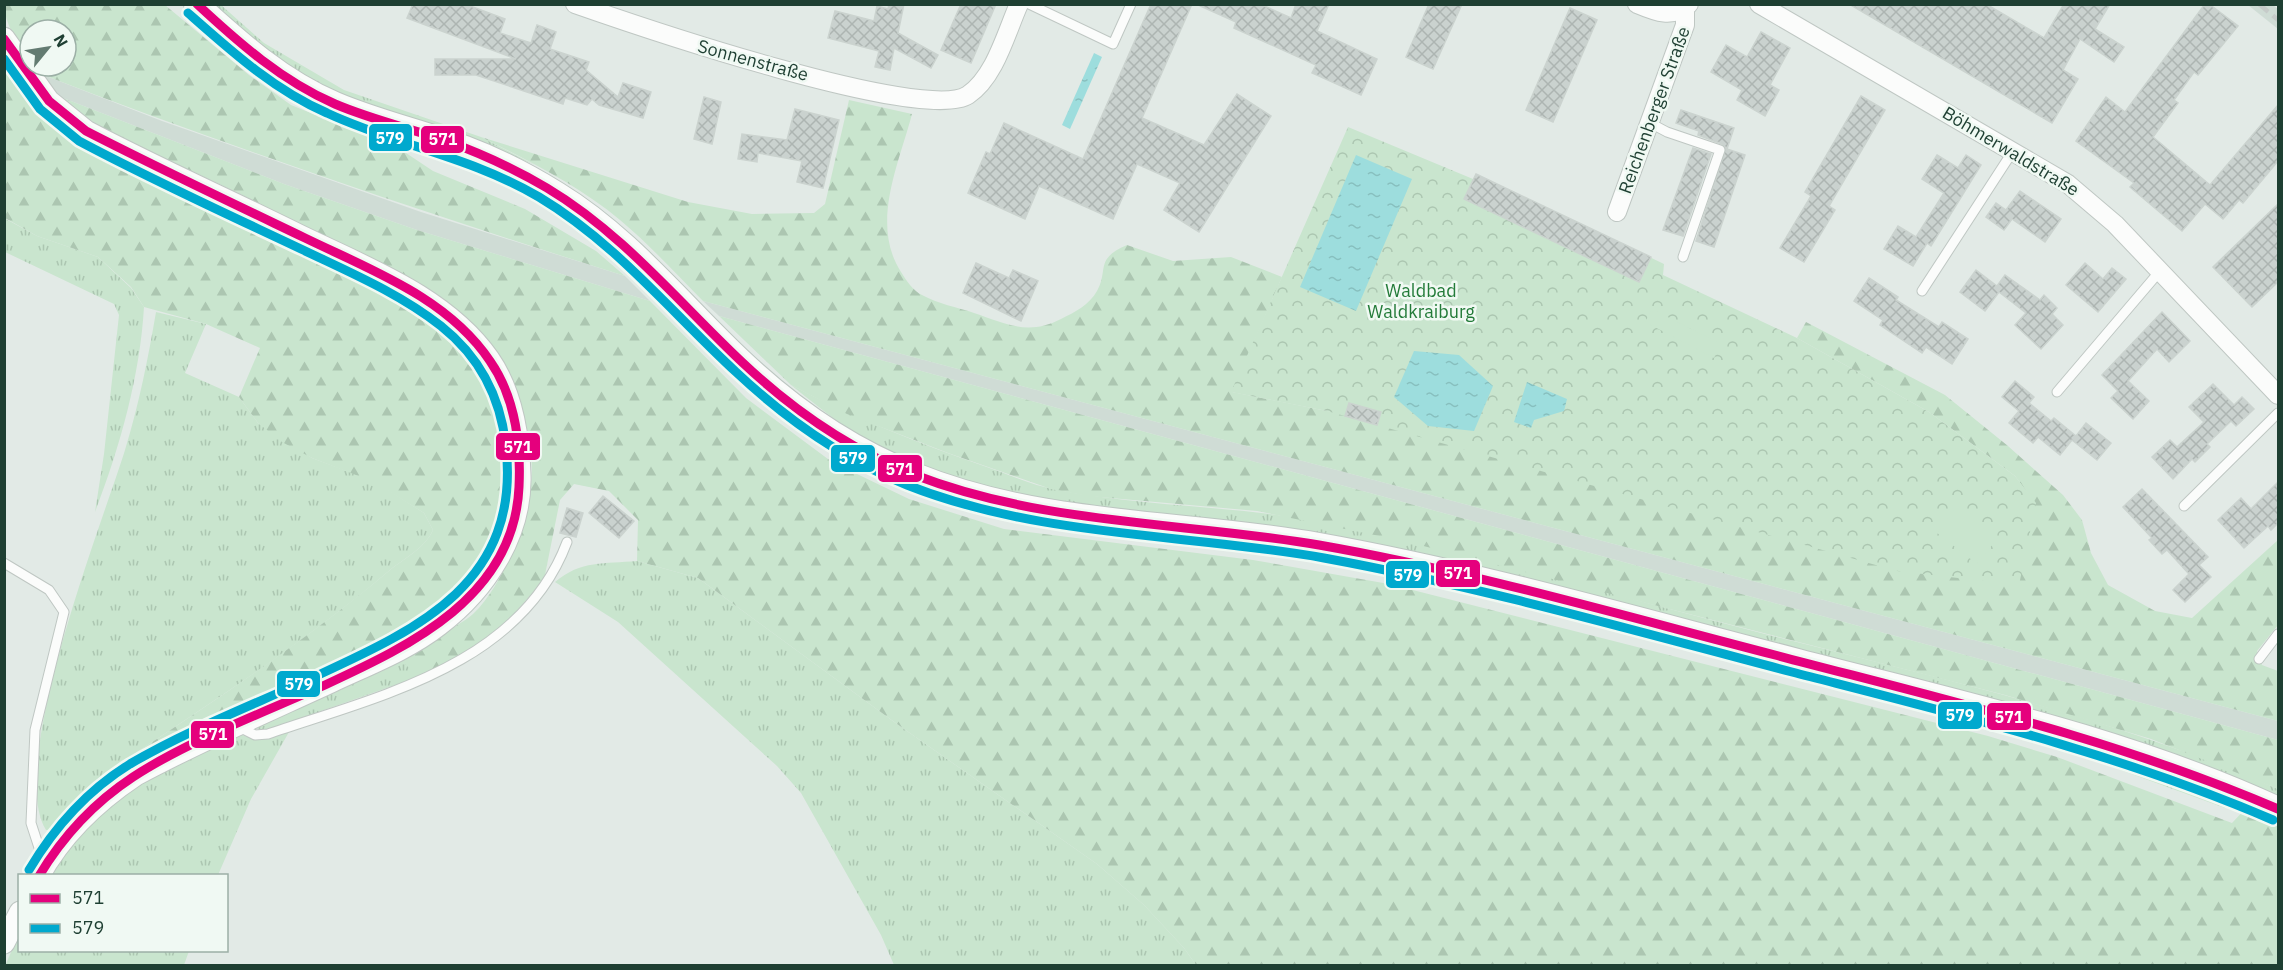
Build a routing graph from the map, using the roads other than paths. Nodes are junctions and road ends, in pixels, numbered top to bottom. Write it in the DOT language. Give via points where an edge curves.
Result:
graph roads {
  1 [pos="196,4"];
  2 [pos="575,4"];
  3 [pos="1019,4"];
  4 [pos="1029,4"];
  5 [pos="1131,4"];
  6 [pos="1759,4"];
  7 [pos="1687,6"];
  8 [pos="1646,8"];
  9 [pos="4,38"];
  10 [pos="1650,123"];
  11 [pos="2013,151"];
  12 [pos="1617,212"];
  13 [pos="1683,257"];
  14 [pos="2160,271"];
  15 [pos="1922,291"];
  16 [pos="2057,392"];
  17 [pos="2278,395"];
  18 [pos="2278,413"];
  19 [pos="2184,506"];
  20 [pos="567,543"];
  21 [pos="4,563"];
  22 [pos="2278,634"];
  23 [pos="2259,659"];
  24 [pos="237,725"];
  25 [pos="2278,809"];
  26 [pos="42,871"];
  27 [pos="18,916"];
  28 [pos="4,943"];
  1 -- 25 [label="main road" via="260,60 310,92 336,105 466,148 551,190 620,241 775,391 870,456 914,475 974,497 1082,517 1315,544 1487,581 1996,712 2169,766"];
  2 -- 3 [label="street, Sonnenstraße" via="719,52 872,91 935,101 961,99 981,84"];
  4 -- 5 [label="lane" via="1113,44"];
  6 -- 11 [label="street, Böhmerwaldstraße"];
  7 -- 8 [label="street, Reichenberger Straße" via="1674,14"];
  7 -- 10 [label="street, Reichenberger Straße" via="1685,25"];
  9 -- 24 [label="street" via="49,102 86,131 399,284 432,306 489,359 509,402 518,444 519,497 504,544 480,588 419,639"];
  10 -- 12 [label="street, Reichenberger Straße"];
  10 -- 13 [label="lane" via="1720,150"];
  11 -- 14 [label="street, Böhmerwaldstraße" via="2093,202"];
  11 -- 15 [label="lane"];
  14 -- 16 [label="lane"];
  14 -- 17 [label="street, Böhmerwaldstraße"];
  18 -- 19 [label="lane"];
  20 -- 24 [label="lane" via="557,568 517,619 491,642 454,665 396,691 268,734 255,735"];
  21 -- 26 [label="lane" via="49,590 64,612 35,730 31,823"];
  22 -- 23 [label="lane"];
  24 -- 26 [label="street" via="119,786 81,820"];
  27 -- 28 [label="street"];
}
